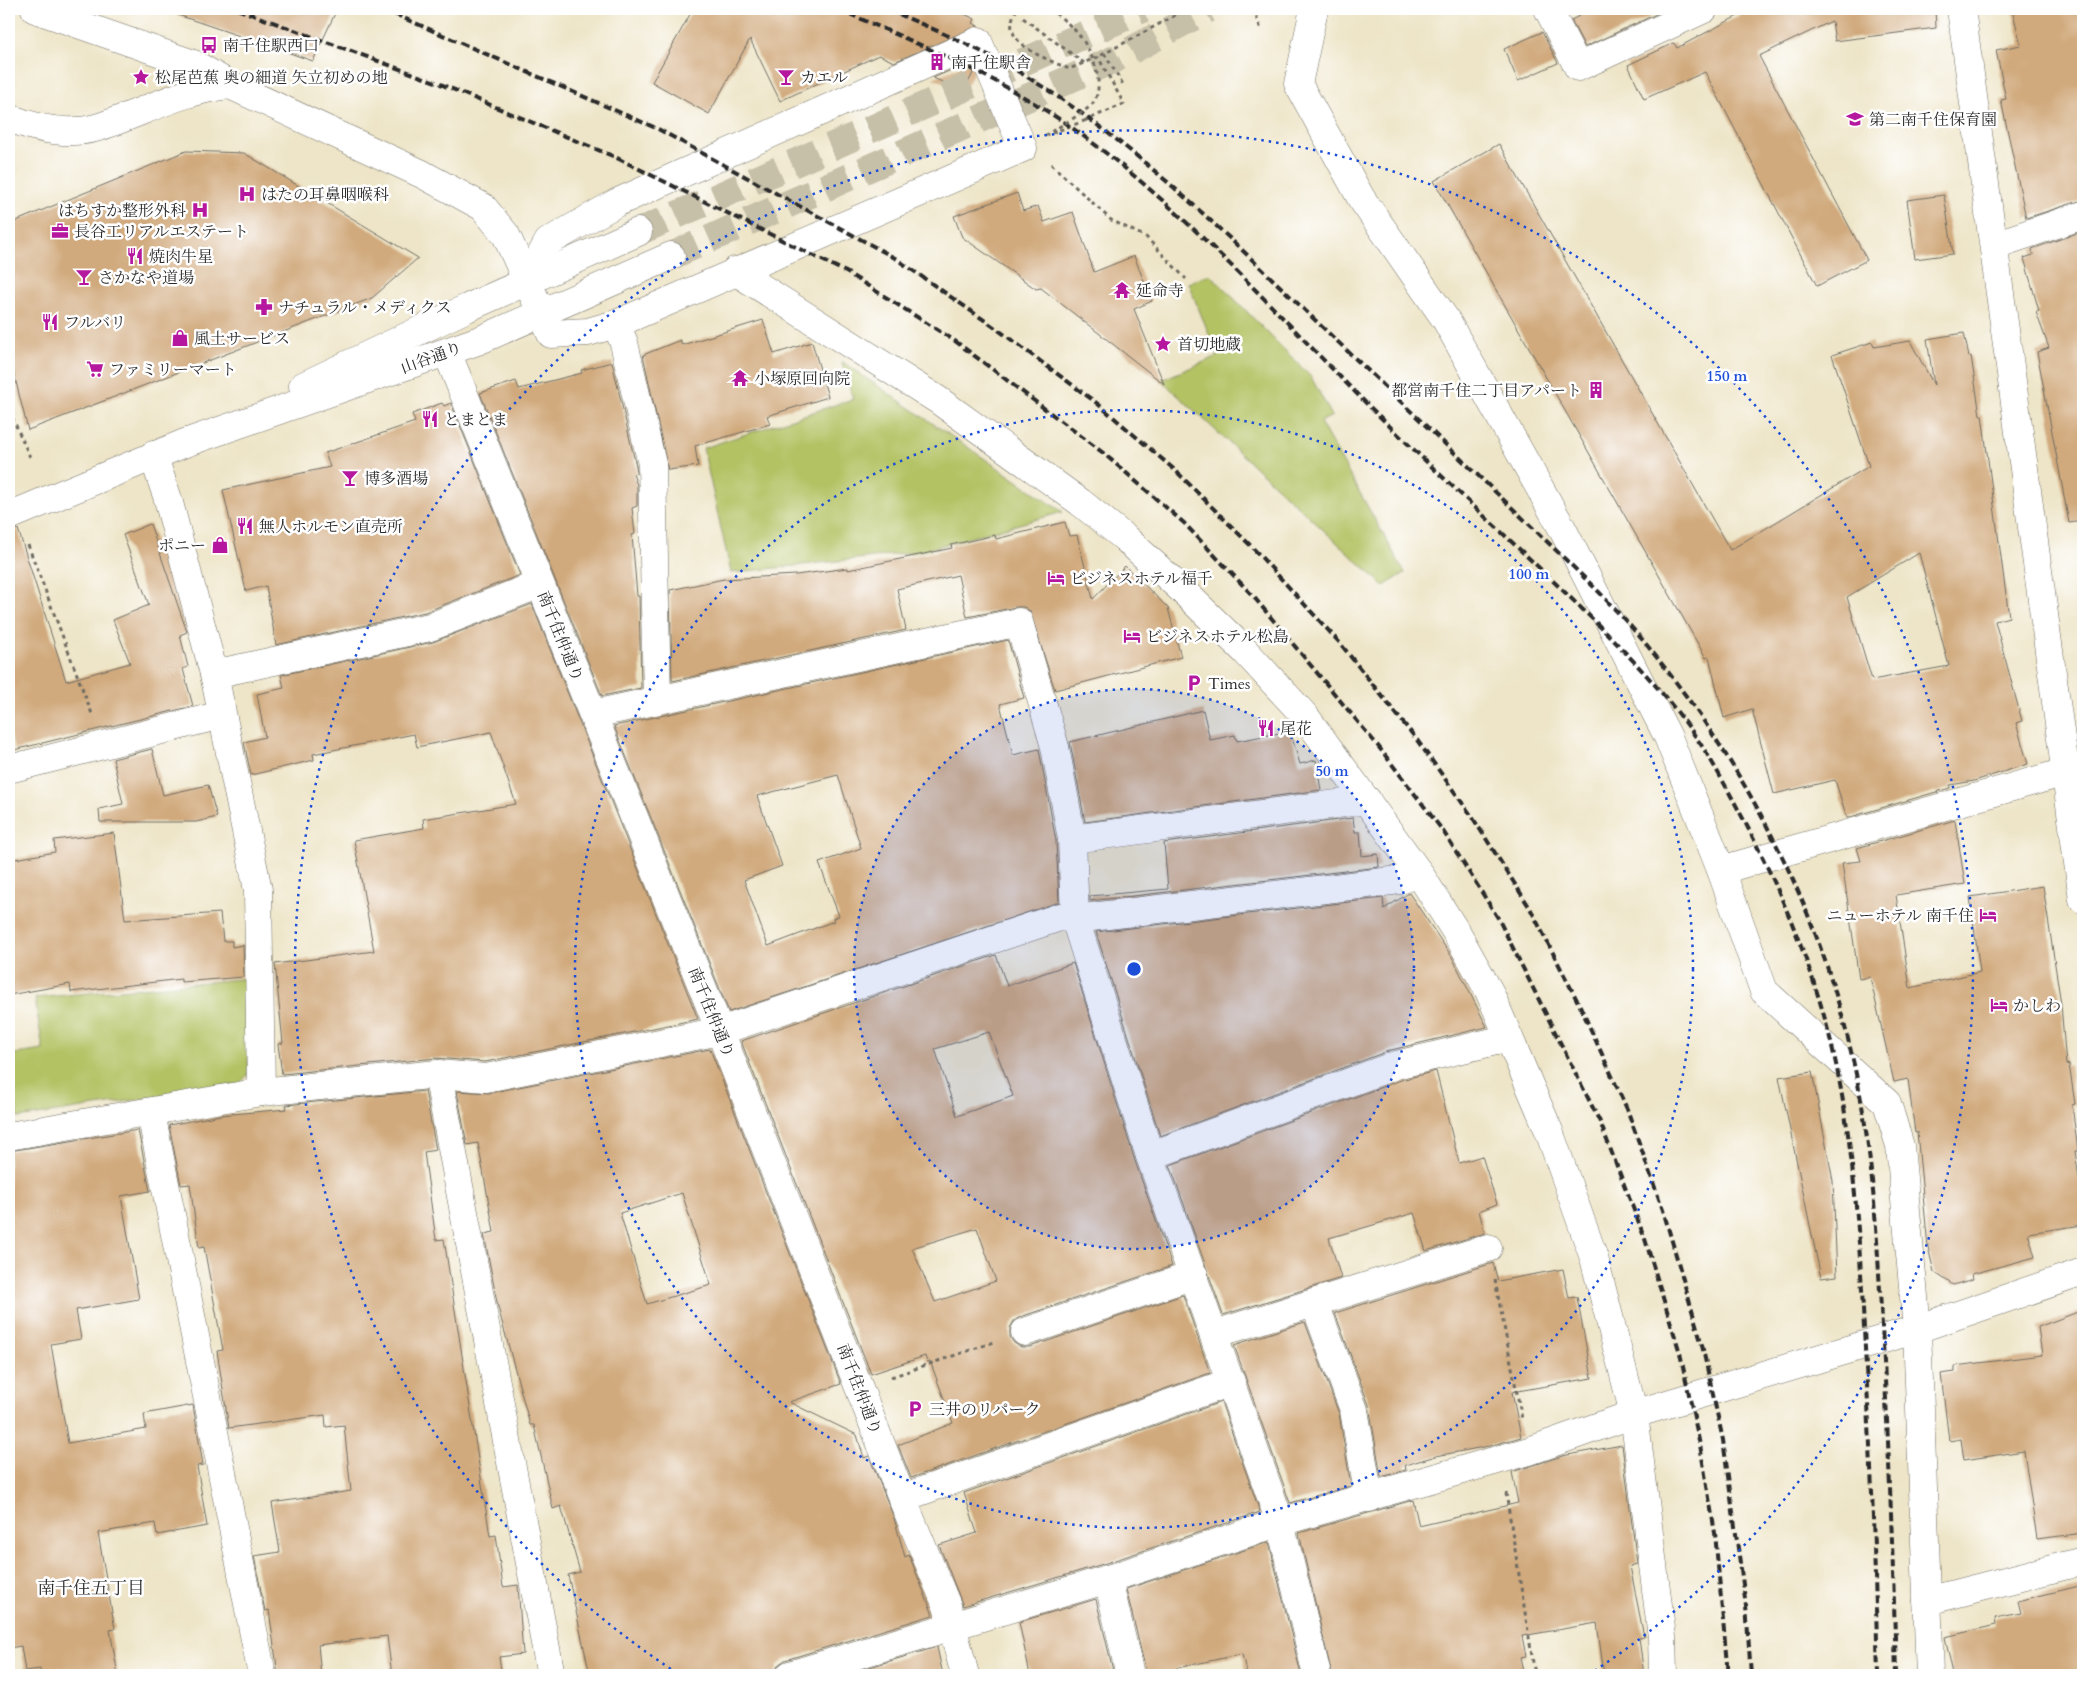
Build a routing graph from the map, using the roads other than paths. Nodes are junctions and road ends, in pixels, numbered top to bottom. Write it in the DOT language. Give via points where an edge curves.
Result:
graph roads {
  1 [pos="35,9"];
  2 [pos="1314,9"];
  3 [pos="1548,9"];
  4 [pos="1704,9"];
  5 [pos="1961,9"];
  6 [pos="81,16"];
  7 [pos="230,85"];
  8 [pos="9,118"];
  9 [pos="2083,215"];
  10 [pos="638,232"];
  11 [pos="1995,245"];
  12 [pos="671,256"];
  13 [pos="735,271"];
  14 [pos="527,280"];
  15 [pos="542,314"];
  16 [pos="616,324"];
  17 [pos="447,352"];
  18 [pos="185,443"];
  19 [pos="153,455"];
  20 [pos="12,514"];
  21 [pos="540,584"];
  22 [pos="214,674"];
  23 [pos="657,699"];
  24 [pos="594,714"];
  25 [pos="222,715"];
  26 [pos="9,769"];
  27 [pos="2074,769"];
  28 [pos="1367,800"];
  29 [pos="1072,839"];
  30 [pos="1721,870"];
  31 [pos="1418,873"];
  32 [pos="2083,899"];
  33 [pos="1075,919"];
  34 [pos="720,1031"];
  35 [pos="1509,1038"];
  36 [pos="438,1074"];
  37 [pos="261,1092"];
  38 [pos="151,1113"];
  39 [pos="9,1136"];
  40 [pos="1150,1156"];
  41 [pos="1488,1248"];
  42 [pos="2083,1272"];
  43 [pos="1194,1275"];
  44 [pos="1315,1304"];
  45 [pos="1917,1328"];
  46 [pos="1025,1332"];
  47 [pos="1215,1334"];
  48 [pos="1231,1382"];
  49 [pos="1634,1414"];
  50 [pos="902,1498"];
  51 [pos="1369,1498"];
  52 [pos="1280,1522"];
  53 [pos="2083,1561"];
  54 [pos="1108,1579"];
  55 [pos="1927,1601"];
  56 [pos="952,1626"];
  57 [pos="262,1675"];
  58 [pos="551,1675"];
  59 [pos="790,1675"];
  60 [pos="965,1675"];
  61 [pos="1130,1675"];
  62 [pos="1317,1675"];
  63 [pos="1663,1675"];
  64 [pos="1930,1675"];
  1 -- 6 [label="street"];
  2 -- 30 [label="street" via="1298,84 1361,198 1446,320 1562,528 1668,737"];
  3 -- 4 [label="street" via="1578,67"];
  5 -- 11 [label="street"];
  6 -- 7 [label="street" via="196,65"];
  7 -- 8 [label="street" via="182,94 98,127 50,130"];
  7 -- 14 [label="street" via="422,174 483,207 506,235"];
  9 -- 11 [label="street"];
  10 -- 14 [label="street, 山谷通り"];
  11 -- 27 [label="street"];
  12 -- 15 [label="street, 山谷通り"];
  13 -- 14 [label="street" via="1023,148 978,41 616,203 548,242"];
  13 -- 16 [label="street"];
  13 -- 28 [label="street" via="938,400 1125,538 1275,683 1305,716"];
  14 -- 15 [label="street"];
  14 -- 18 [label="street, 山谷通り"];
  15 -- 16 [label="street" via="551,334 588,332"];
  15 -- 17 [label="street, 山谷通り"];
  16 -- 23 [label="street" via="624,343 652,464"];
  17 -- 18 [label="street, 山谷通り"];
  17 -- 21 [label="street, 南千住仲通り"];
  18 -- 19 [label="street, 山谷通り"];
  19 -- 20 [label="street, 山谷通り"];
  19 -- 22 [label="street" via="168,499"];
  21 -- 22 [label="street" via="430,627"];
  21 -- 24 [label="street, 南千住仲通り"];
  22 -- 25 [label="street"];
  23 -- 24 [label="street"];
  23 -- 29 [label="street" via="1019,622 1055,746"];
  24 -- 34 [label="street, 南千住仲通り"];
  25 -- 26 [label="street"];
  25 -- 37 [label="street" via="258,890"];
  27 -- 30 [label="street"];
  27 -- 32 [label="street"];
  28 -- 29 [label="street"];
  28 -- 31 [label="street"];
  29 -- 33 [label="street"];
  30 -- 45 [label="street" via="1764,991 1886,1103 1900,1146"];
  31 -- 33 [label="street" via="1400,880"];
  31 -- 35 [label="street" via="1489,991"];
  33 -- 34 [label="street" via="1060,917"];
  33 -- 40 [label="street"];
  34 -- 36 [label="street" via="486,1078"];
  34 -- 50 [label="street, 南千住仲通り"];
  35 -- 40 [label="street" via="1396,1065"];
  35 -- 49 [label="street" via="1549,1131 1594,1258"];
  36 -- 37 [label="street"];
  36 -- 58 [label="street"];
  37 -- 38 [label="street"];
  38 -- 39 [label="street"];
  38 -- 57 [label="street"];
  40 -- 43 [label="street"];
  41 -- 44 [label="street"];
  42 -- 45 [label="street"];
  43 -- 46 [label="street"];
  43 -- 47 [label="street"];
  44 -- 47 [label="street"];
  44 -- 51 [label="street" via="1354,1410"];
  45 -- 49 [label="street"];
  45 -- 55 [label="street"];
  47 -- 48 [label="street"];
  48 -- 50 [label="street"];
  48 -- 52 [label="street"];
  49 -- 51 [label="street" via="1529,1452"];
  49 -- 63 [label="street" via="1662,1637"];
  50 -- 56 [label="street, 南千住仲通り" via="947,1606"];
  51 -- 52 [label="street"];
  52 -- 54 [label="street"];
  52 -- 62 [label="street"];
  53 -- 55 [label="street"];
  54 -- 56 [label="street"];
  54 -- 61 [label="street"];
  55 -- 64 [label="street"];
  56 -- 59 [label="street"];
  56 -- 60 [label="street, 南千住仲通り"];
}
